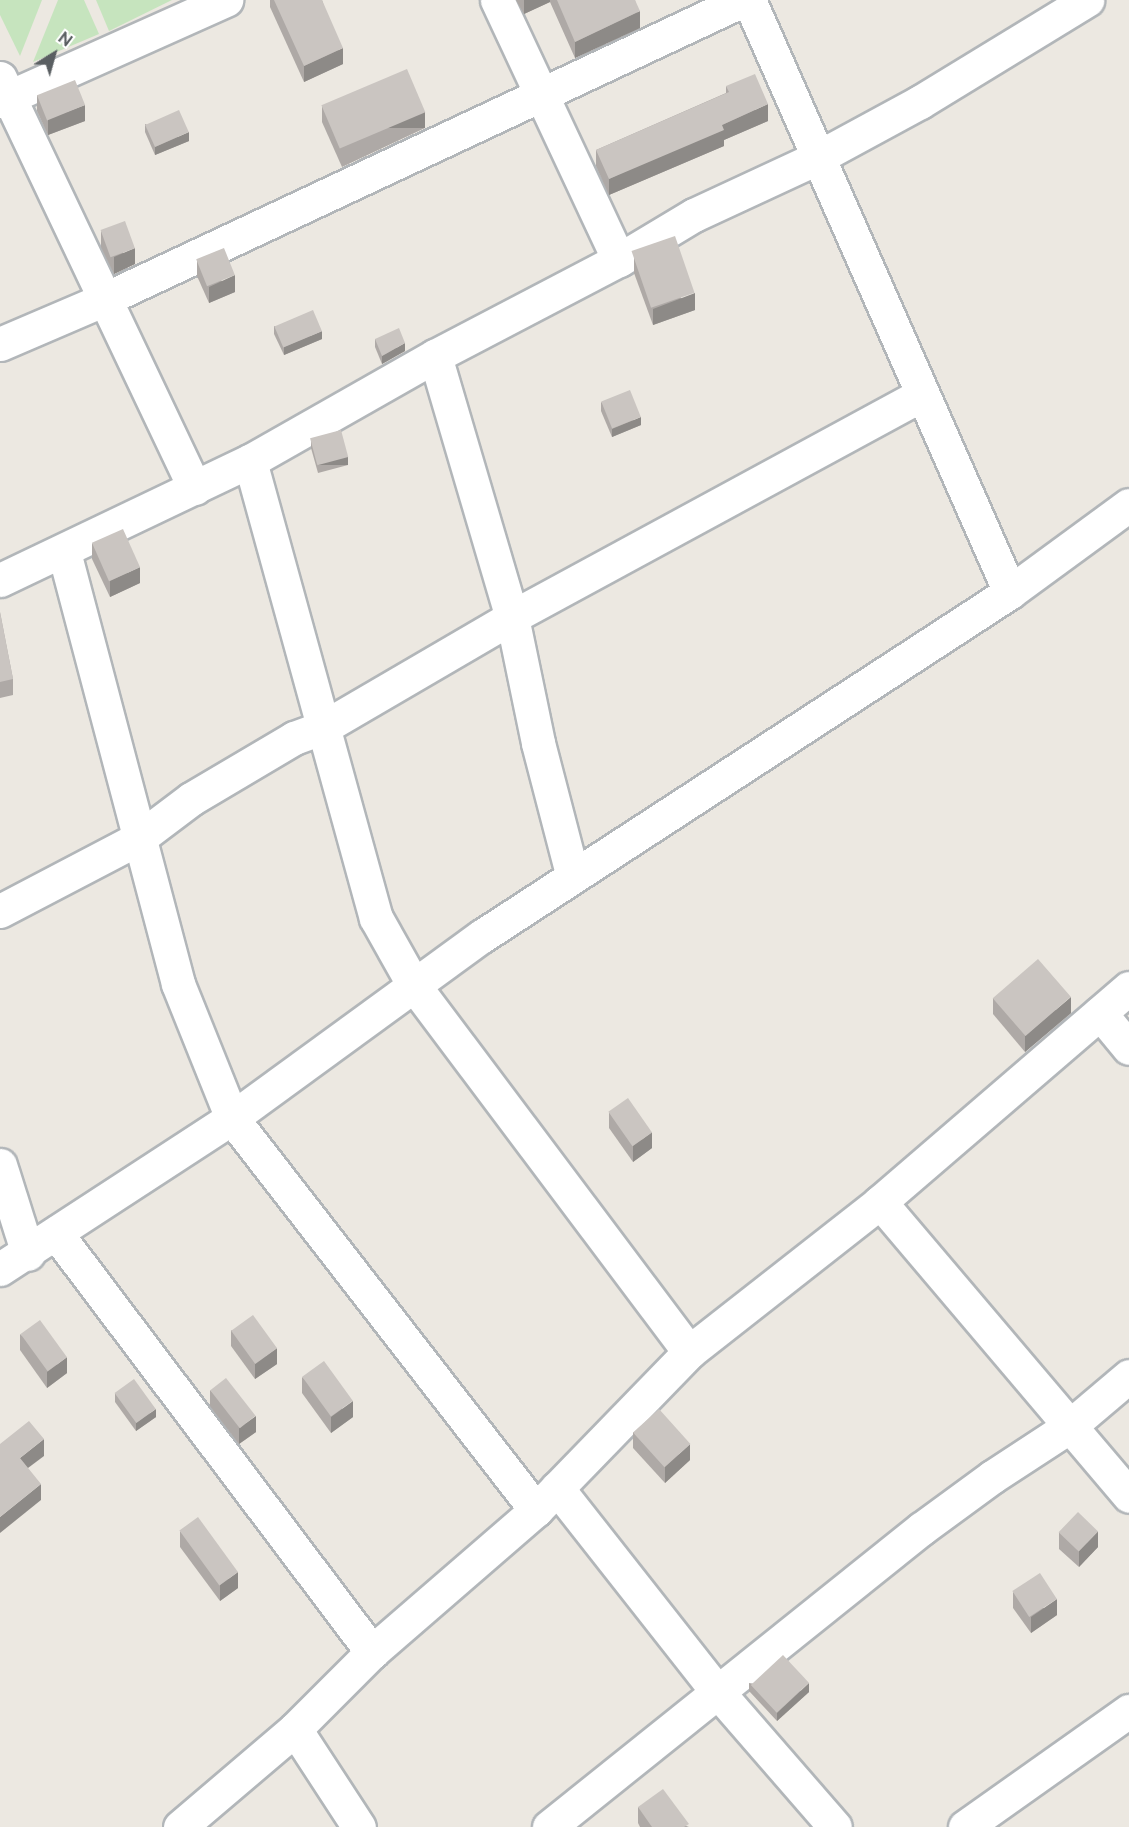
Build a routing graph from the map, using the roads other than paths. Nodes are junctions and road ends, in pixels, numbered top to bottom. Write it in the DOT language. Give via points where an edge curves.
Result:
graph roads {
  1 [pos="497,0"];
  2 [pos="743,0"];
  3 [pos="749,0"];
  4 [pos="1087,0"];
  5 [pos="221,1"];
  6 [pos="3,92"];
  7 [pos="540,94"];
  8 [pos="817,158"];
  9 [pos="619,260"];
  10 [pos="105,299"];
  11 [pos="0,344"];
  12 [pos="435,356"];
  13 [pos="921,395"];
  14 [pos="250,461"];
  15 [pos="195,488"];
  16 [pos="1129,505"];
  17 [pos="64,552"];
  18 [pos="0,580"];
  19 [pos="1010,592"];
  20 [pos="512,617"];
  21 [pos="324,727"];
  22 [pos="138,839"];
  23 [pos="573,877"];
  24 [pos="0,911"];
  25 [pos="413,984"];
  26 [pos="1129,988"];
  27 [pos="1100,1013"];
  28 [pos="1129,1048"];
  29 [pos="232,1118"];
  30 [pos="0,1165"];
  31 [pos="880,1202"];
  32 [pos="56,1233"];
  33 [pos="14,1262"];
  34 [pos="689,1352"];
  35 [pos="1129,1376"];
  36 [pos="1070,1426"];
  37 [pos="1129,1496"];
  38 [pos="546,1499"];
  39 [pos="372,1652"];
  40 [pos="716,1690"];
  41 [pos="1129,1711"];
  42 [pos="295,1729"];
  43 [pos="568,1822"];
  44 [pos="180,1827"];
  45 [pos="359,1827"];
  46 [pos="835,1827"];
  47 [pos="965,1827"];
  1 -- 7 [label="street"];
  2 -- 7 [label="street"];
  3 -- 8 [label="street"];
  4 -- 8 [label="street" via="920,102"];
  5 -- 6 [label="street"];
  6 -- 10 [label="street"];
  7 -- 9 [label="street"];
  7 -- 10 [label="street"];
  8 -- 9 [label="street" via="693,215"];
  8 -- 13 [label="street"];
  9 -- 12 [label="street"];
  10 -- 11 [label="street"];
  10 -- 15 [label="street"];
  12 -- 14 [label="street"];
  12 -- 20 [label="street"];
  13 -- 19 [label="street"];
  13 -- 20 [label="street"];
  14 -- 15 [label="street"];
  14 -- 21 [label="street"];
  15 -- 17 [label="street"];
  16 -- 19 [label="street"];
  17 -- 18 [label="street"];
  17 -- 22 [label="street"];
  19 -- 23 [label="street"];
  20 -- 21 [label="street"];
  20 -- 23 [label="street" via="538,743"];
  21 -- 22 [label="street" via="294,738 191,799"];
  21 -- 25 [label="street" via="376,918"];
  22 -- 24 [label="street"];
  22 -- 29 [label="street" via="178,984"];
  23 -- 25 [label="street"];
  25 -- 29 [label="street"];
  25 -- 34 [label="street"];
  26 -- 27 [label="street"];
  27 -- 28 [label="street"];
  27 -- 31 [label="street"];
  29 -- 32 [label="street"];
  29 -- 38 [label="street"];
  30 -- 33 [label="street"];
  31 -- 34 [label="street"];
  31 -- 36 [label="street"];
  32 -- 33 [label="street"];
  32 -- 39 [label="street"];
  34 -- 38 [label="street"];
  35 -- 36 [label="street"];
  36 -- 37 [label="street"];
  36 -- 40 [label="street" via="992,1477"];
  38 -- 39 [label="street"];
  38 -- 40 [label="street"];
  39 -- 42 [label="street"];
  40 -- 43 [label="street"];
  40 -- 46 [label="street"];
  41 -- 47 [label="street"];
  42 -- 44 [label="street"];
  42 -- 45 [label="street"];
}
